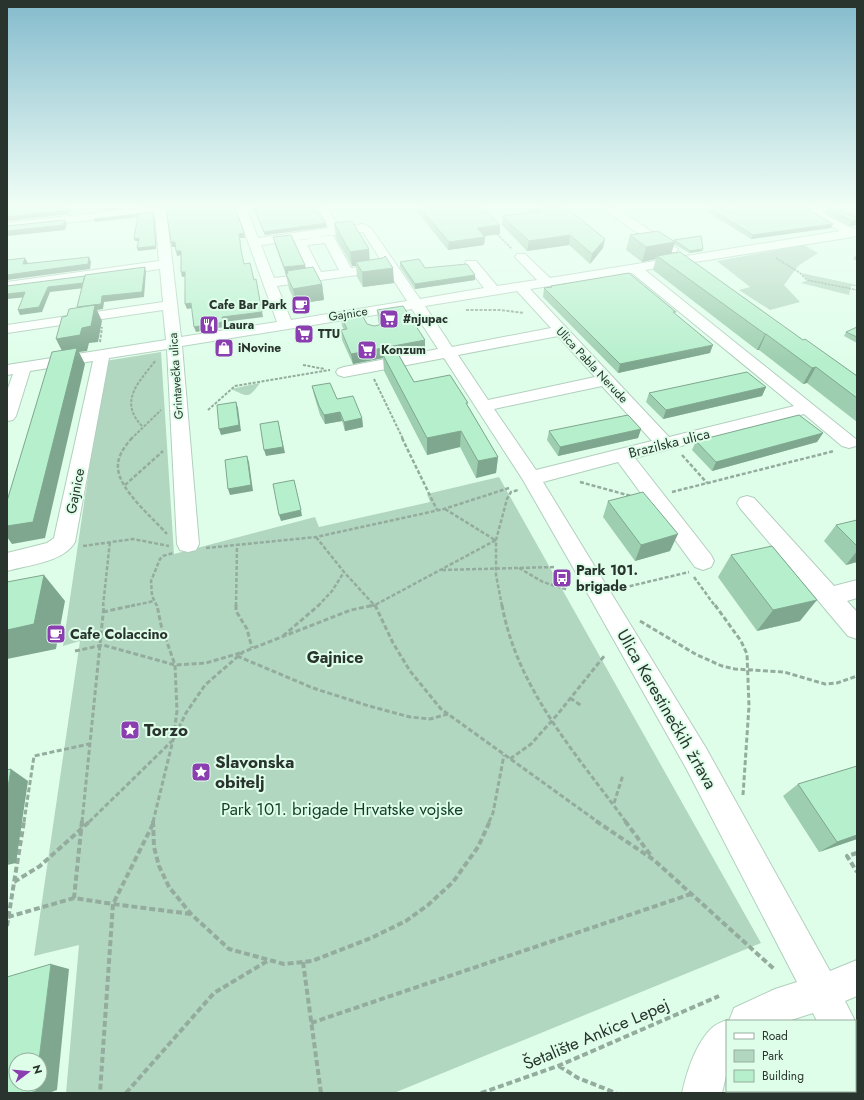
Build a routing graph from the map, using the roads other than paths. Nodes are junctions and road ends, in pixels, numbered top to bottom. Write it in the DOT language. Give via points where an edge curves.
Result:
graph roads {
  1 [pos="165,259"];
  2 [pos="261,259"];
  3 [pos="308,259"];
  4 [pos="340,259"];
  5 [pos="386,259"];
  6 [pos="523,259"];
  7 [pos="693,259"];
  8 [pos="689,260"];
  9 [pos="165,264"];
  10 [pos="471,264"];
  11 [pos="379,268"];
  12 [pos="634,268"];
  13 [pos="347,272"];
  14 [pos="706,272"];
  15 [pos="316,277"];
  16 [pos="547,282"];
  17 [pos="271,284"];
  18 [pos="7,286"];
  19 [pos="520,286"];
  20 [pos="494,290"];
  21 [pos="415,303"];
  22 [pos="170,305"];
  23 [pos="365,311"];
  24 [pos="285,324"];
  25 [pos="371,325"];
  26 [pos="7,329"];
  27 [pos="561,331"];
  28 [pos="174,343"];
  29 [pos="101,350"];
  30 [pos="448,353"];
  31 [pos="15,369"];
  32 [pos="344,372"];
  33 [pos="606,380"];
  34 [pos="483,406"];
  35 [pos="808,408"];
  36 [pos="7,416"];
  37 [pos="664,444"];
  38 [pos="843,446"];
  39 [pos="623,455"];
  40 [pos="531,478"];
  41 [pos="747,503"];
  42 [pos="186,548"];
  43 [pos="7,562"];
  44 [pos="697,566"];
  45 [pos="857,589"];
  46 [pos="829,597"];
  47 [pos="857,629"];
  48 [pos="857,978"];
  49 [pos="829,1006"];
  50 [pos="749,1020"];
  51 [pos="726,1040"];
  52 [pos="702,1093"];
  1 -- 9 [label="street, Grintavečka ulica"];
  2 -- 17 [label="street"];
  3 -- 15 [label="street"];
  4 -- 13 [label="street"];
  5 -- 21 [label="street, Ulica Kerestinečkih žrtava"];
  6 -- 16 [label="street"];
  7 -- 8 [label="street, Gajnice"];
  8 -- 12 [label="street, Gajnice"];
  8 -- 14 [label="street"];
  9 -- 18 [label="street"];
  9 -- 22 [label="street, Grintavečka ulica"];
  10 -- 20 [label="street"];
  11 -- 13 [label="street"];
  12 -- 16 [label="street, Gajnice"];
  12 -- 35 [label="street"];
  13 -- 15 [label="street"];
  15 -- 17 [label="street"];
  16 -- 19 [label="street, Gajnice"];
  17 -- 24 [label="street"];
  19 -- 20 [label="street, Gajnice"];
  19 -- 27 [label="street, Ulica Pabla Nerude"];
  20 -- 21 [label="street, Gajnice"];
  21 -- 23 [label="street, Gajnice"];
  21 -- 30 [label="street, Ulica Kerestinečkih žrtava"];
  22 -- 26 [label="street"];
  22 -- 28 [label="street, Grintavečka ulica"];
  23 -- 24 [label="street, Gajnice"];
  23 -- 25 [label="street"];
  24 -- 28 [label="street, Gajnice"];
  27 -- 30 [label="street"];
  27 -- 33 [label="street, Ulica Pabla Nerude"];
  28 -- 29 [label="street, Gajnice"];
  28 -- 42 [label="street, Grintavečka ulica"];
  29 -- 31 [label="street, Gajnice"];
  29 -- 43 [label="street, Gajnice" via="64,542 54,550"];
  30 -- 32 [label="street"];
  30 -- 34 [label="street, Ulica Kerestinečkih žrtava"];
  31 -- 36 [label="street"];
  33 -- 34 [label="street"];
  33 -- 37 [label="street, Ulica Pabla Nerude"];
  34 -- 40 [label="street, Ulica Kerestinečkih žrtava"];
  35 -- 37 [label="street, Brazilska ulica"];
  35 -- 38 [label="street"];
  37 -- 39 [label="street, Brazilska ulica"];
  39 -- 40 [label="street, Brazilska ulica"];
  39 -- 44 [label="street"];
  40 -- 49 [label="street, Ulica Kerestinečkih žrtava" via="696,758"];
  41 -- 46 [label="street"];
  45 -- 46 [label="street"];
  46 -- 47 [label="street"];
  48 -- 49 [label="street"];
  49 -- 50 [label="street" via="775,1007"];
  51 -- 52 [label="street" via="711,1063 704,1079"];
}
